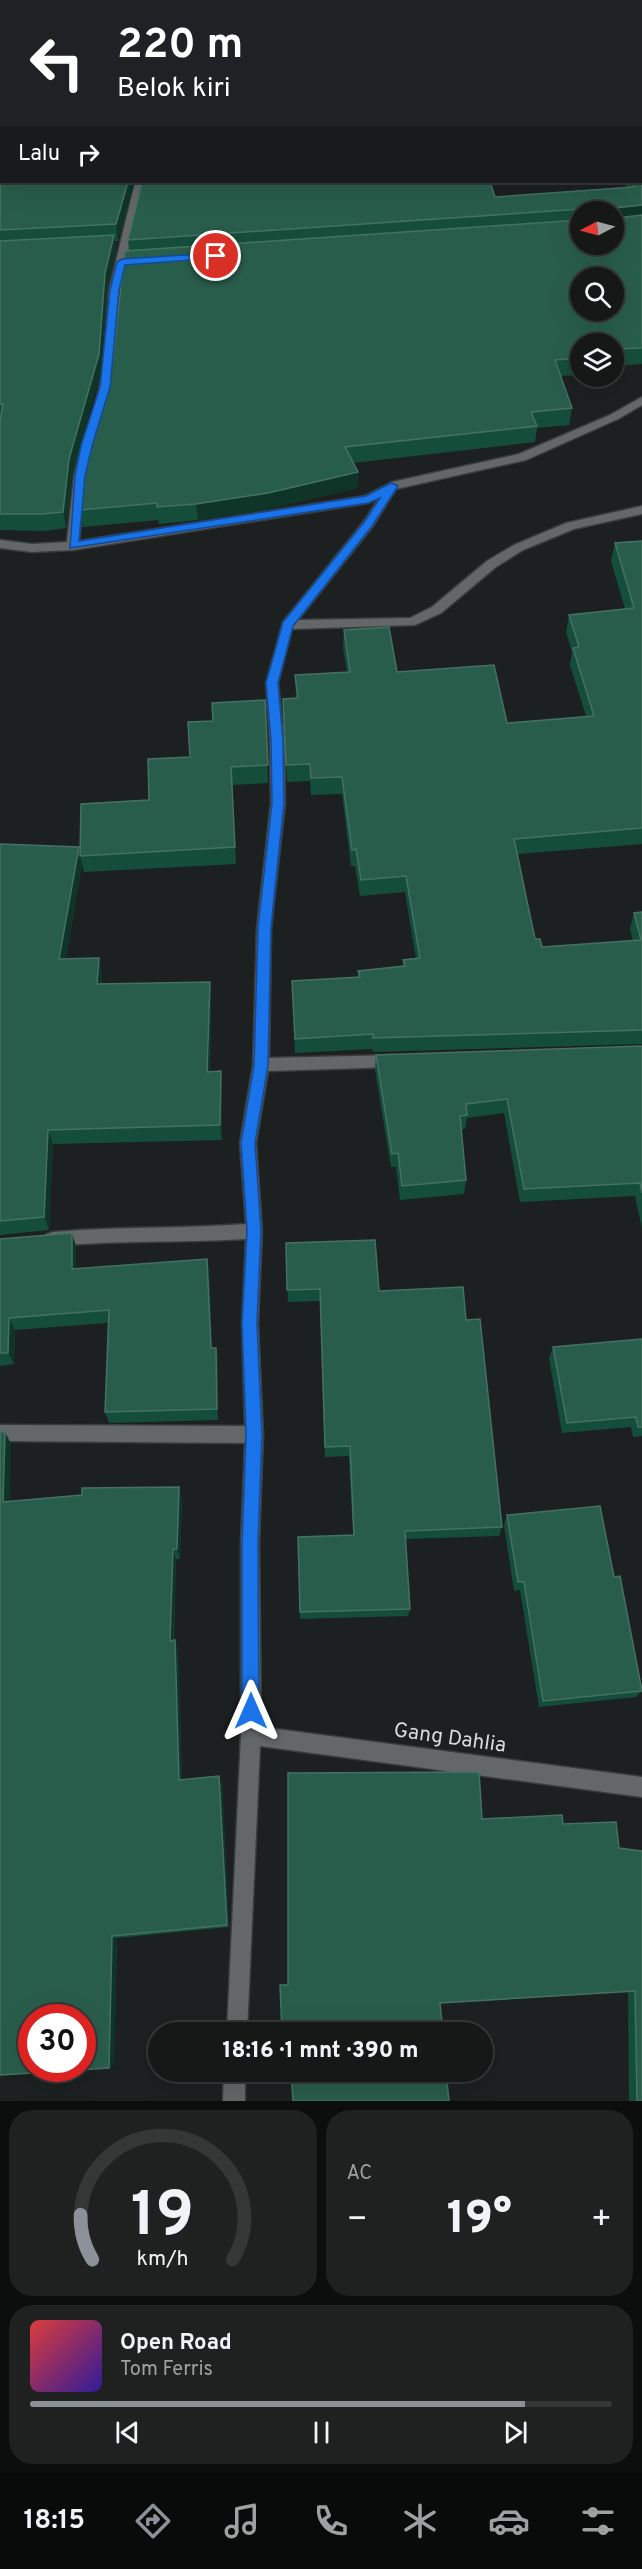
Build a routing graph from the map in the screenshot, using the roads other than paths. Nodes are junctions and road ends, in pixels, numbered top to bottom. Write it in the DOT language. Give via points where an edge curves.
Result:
graph roads {
  1 [pos="140,183"];
  2 [pos="642,400"];
  3 [pos="392,486"];
  4 [pos="642,510"];
  5 [pos="0,544"];
  6 [pos="73,546"];
  7 [pos="287,625"];
  8 [pos="416,1060"];
  9 [pos="261,1065"];
  10 [pos="254,1231"];
  11 [pos="36,1241"];
  12 [pos="0,1433"];
  13 [pos="254,1435"];
  14 [pos="251,1735"];
  15 [pos="642,1786"];
  16 [pos="237,2022"];
  17 [pos="235,2082"];
  18 [pos="234,2101"];
  1 -- 6 [label="street" via="120,247 127,262 114,290 106,381 80,476"];
  2 -- 3 [label="street" via="614,417 522,458"];
  3 -- 6 [label="street" via="368,499"];
  3 -- 7 [label="street" via="369,523"];
  4 -- 7 [label="street" via="568,528 502,557 428,617 411,622"];
  5 -- 6 [label="street" via="32,548"];
  7 -- 9 [label="street" via="272,683 278,803 264,927"];
  8 -- 9 [label="street"];
  9 -- 10 [label="street" via="248,1143"];
  10 -- 11 [label="street" via="182,1236 107,1234"];
  10 -- 13 [label="street" via="250,1323"];
  12 -- 13 [label="street"];
  13 -- 14 [label="street"];
  14 -- 15 [label="street, Gang Dahlia"];
  14 -- 16 [label="street"];
  17 -- 18 [label="street"];
}
